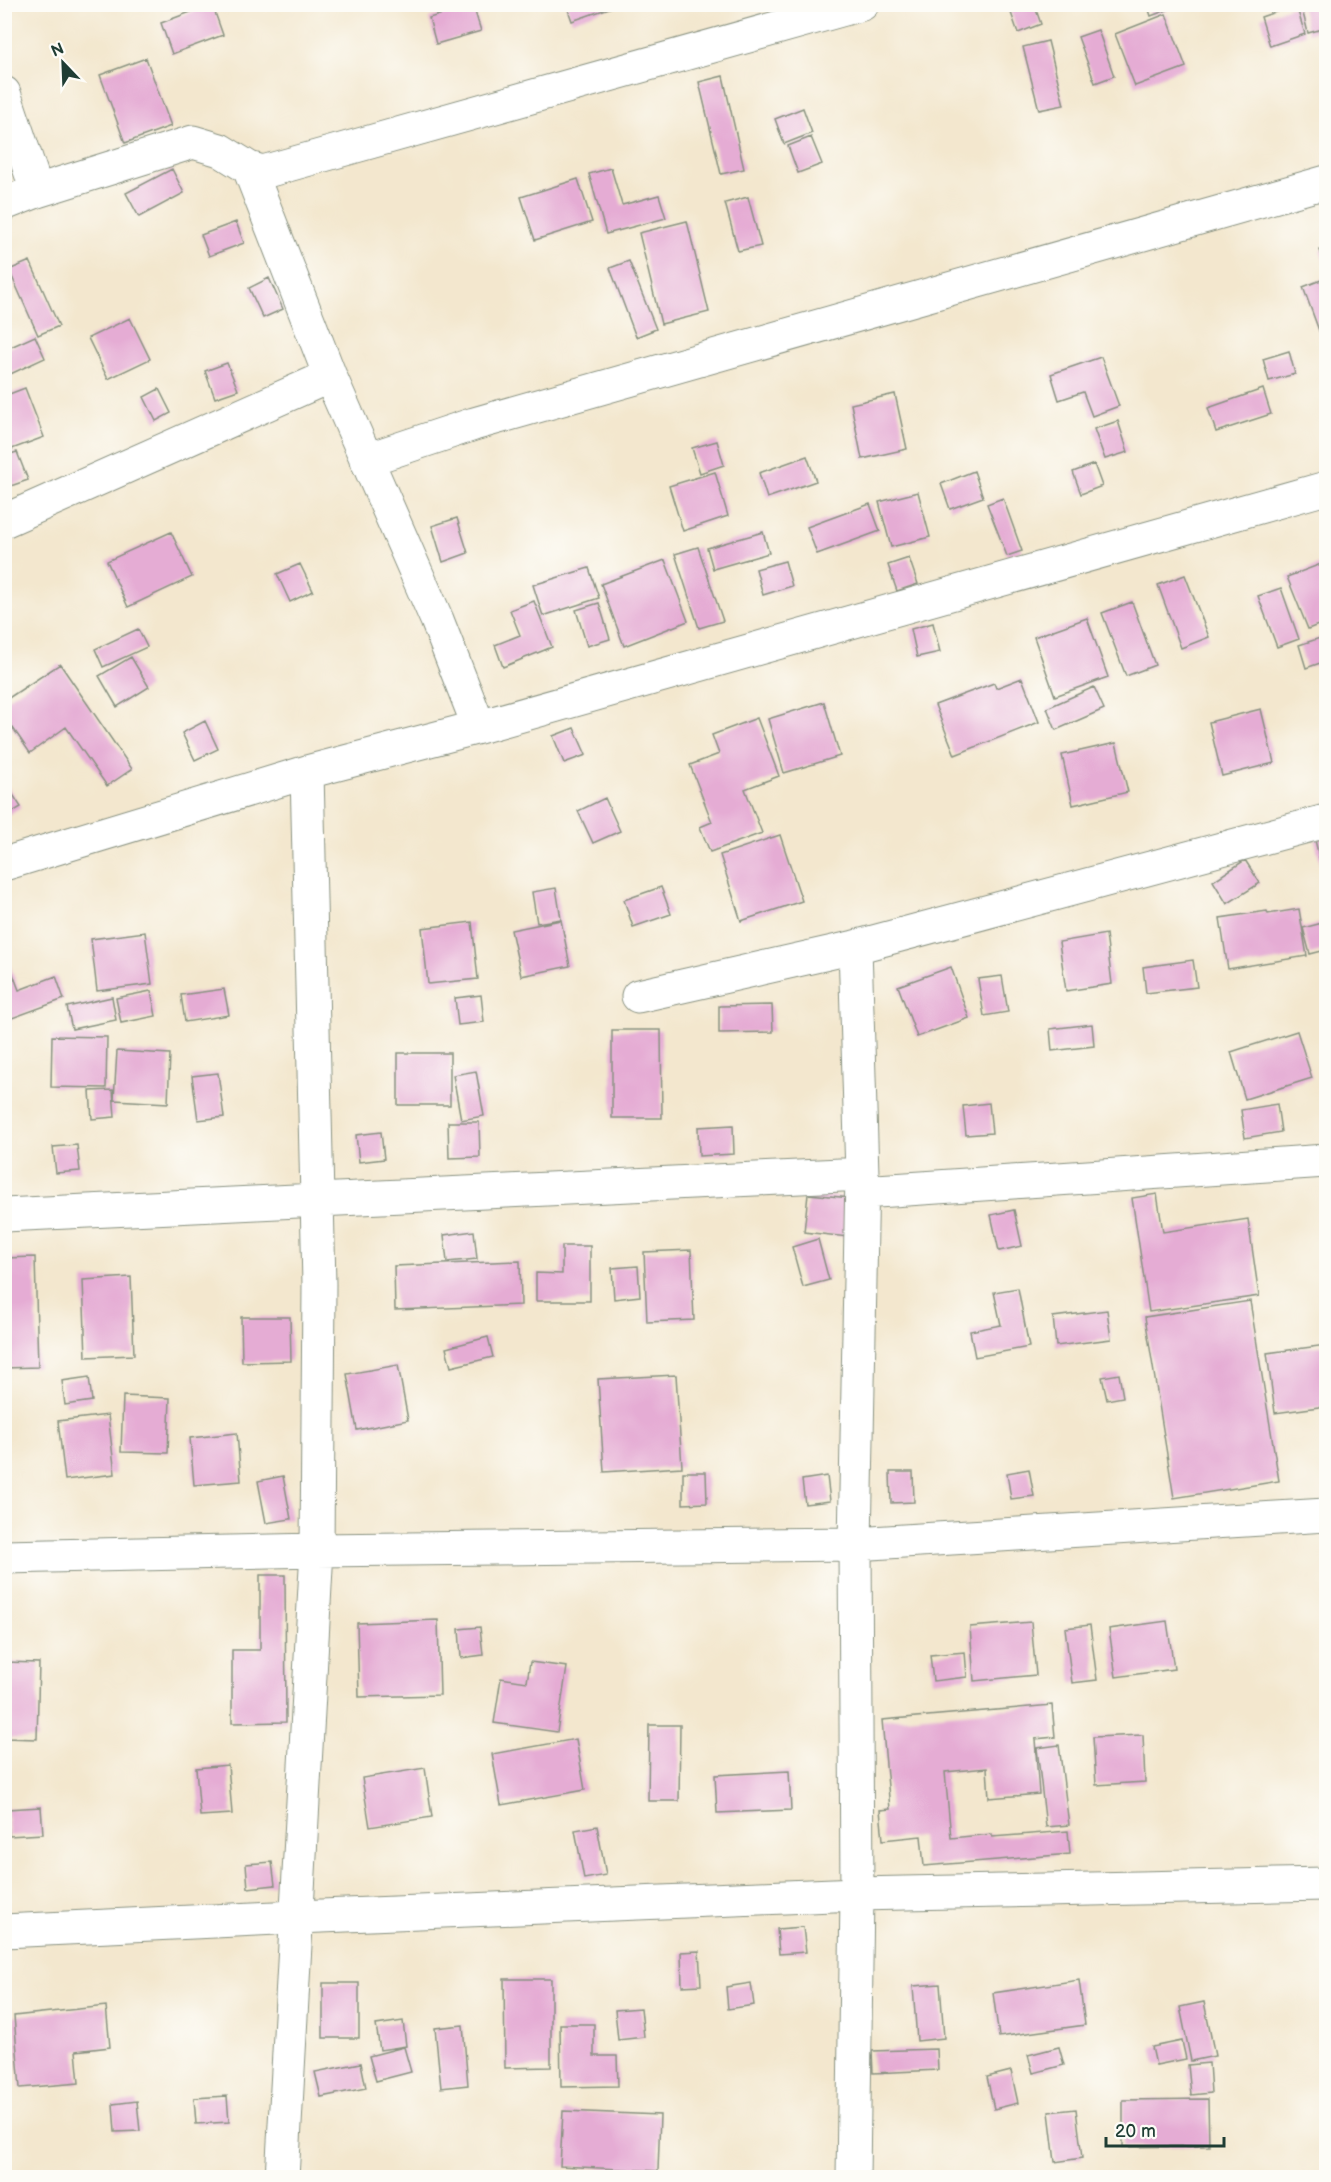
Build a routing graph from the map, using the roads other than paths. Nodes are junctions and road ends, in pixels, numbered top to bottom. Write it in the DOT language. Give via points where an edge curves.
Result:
graph roads {
  1 [pos="861,4"];
  2 [pos="4,93"];
  3 [pos="249,168"];
  4 [pos="1326,182"];
  5 [pos="37,190"];
  6 [pos="4,204"];
  7 [pos="330,376"];
  8 [pos="366,460"];
  9 [pos="1326,488"];
  10 [pos="4,521"];
  11 [pos="479,727"];
  12 [pos="307,772"];
  13 [pos="1326,821"];
  14 [pos="4,864"];
  15 [pos="855,947"];
  16 [pos="638,996"];
  17 [pos="1326,1161"];
  18 [pos="862,1183"];
  19 [pos="316,1200"];
  20 [pos="4,1215"];
  21 [pos="1326,1515"];
  22 [pos="855,1544"];
  23 [pos="317,1550"];
  24 [pos="4,1557"];
  25 [pos="1326,1884"];
  26 [pos="857,1894"];
  27 [pos="297,1917"];
  28 [pos="4,1931"];
  29 [pos="282,2178"];
  30 [pos="853,2178"];
  1 -- 3 [label="street" via="263,172"];
  2 -- 5 [label="street"];
  3 -- 5 [label="street" via="220,150 193,142"];
  3 -- 7 [label="street"];
  4 -- 8 [label="street" via="474,424"];
  5 -- 6 [label="street"];
  7 -- 8 [label="street"];
  7 -- 10 [label="street"];
  8 -- 11 [label="street" via="437,620"];
  9 -- 11 [label="street"];
  11 -- 12 [label="street"];
  12 -- 14 [label="street"];
  12 -- 19 [label="street"];
  13 -- 15 [label="street"];
  15 -- 16 [label="street"];
  15 -- 18 [label="street"];
  17 -- 18 [label="street"];
  18 -- 19 [label="street"];
  18 -- 22 [label="street"];
  19 -- 20 [label="street"];
  19 -- 23 [label="street"];
  21 -- 22 [label="street"];
  22 -- 23 [label="street"];
  22 -- 26 [label="street"];
  23 -- 24 [label="street"];
  23 -- 27 [label="street"];
  25 -- 26 [label="street"];
  26 -- 27 [label="street"];
  26 -- 30 [label="street"];
  27 -- 28 [label="street"];
  27 -- 29 [label="street"];
}
